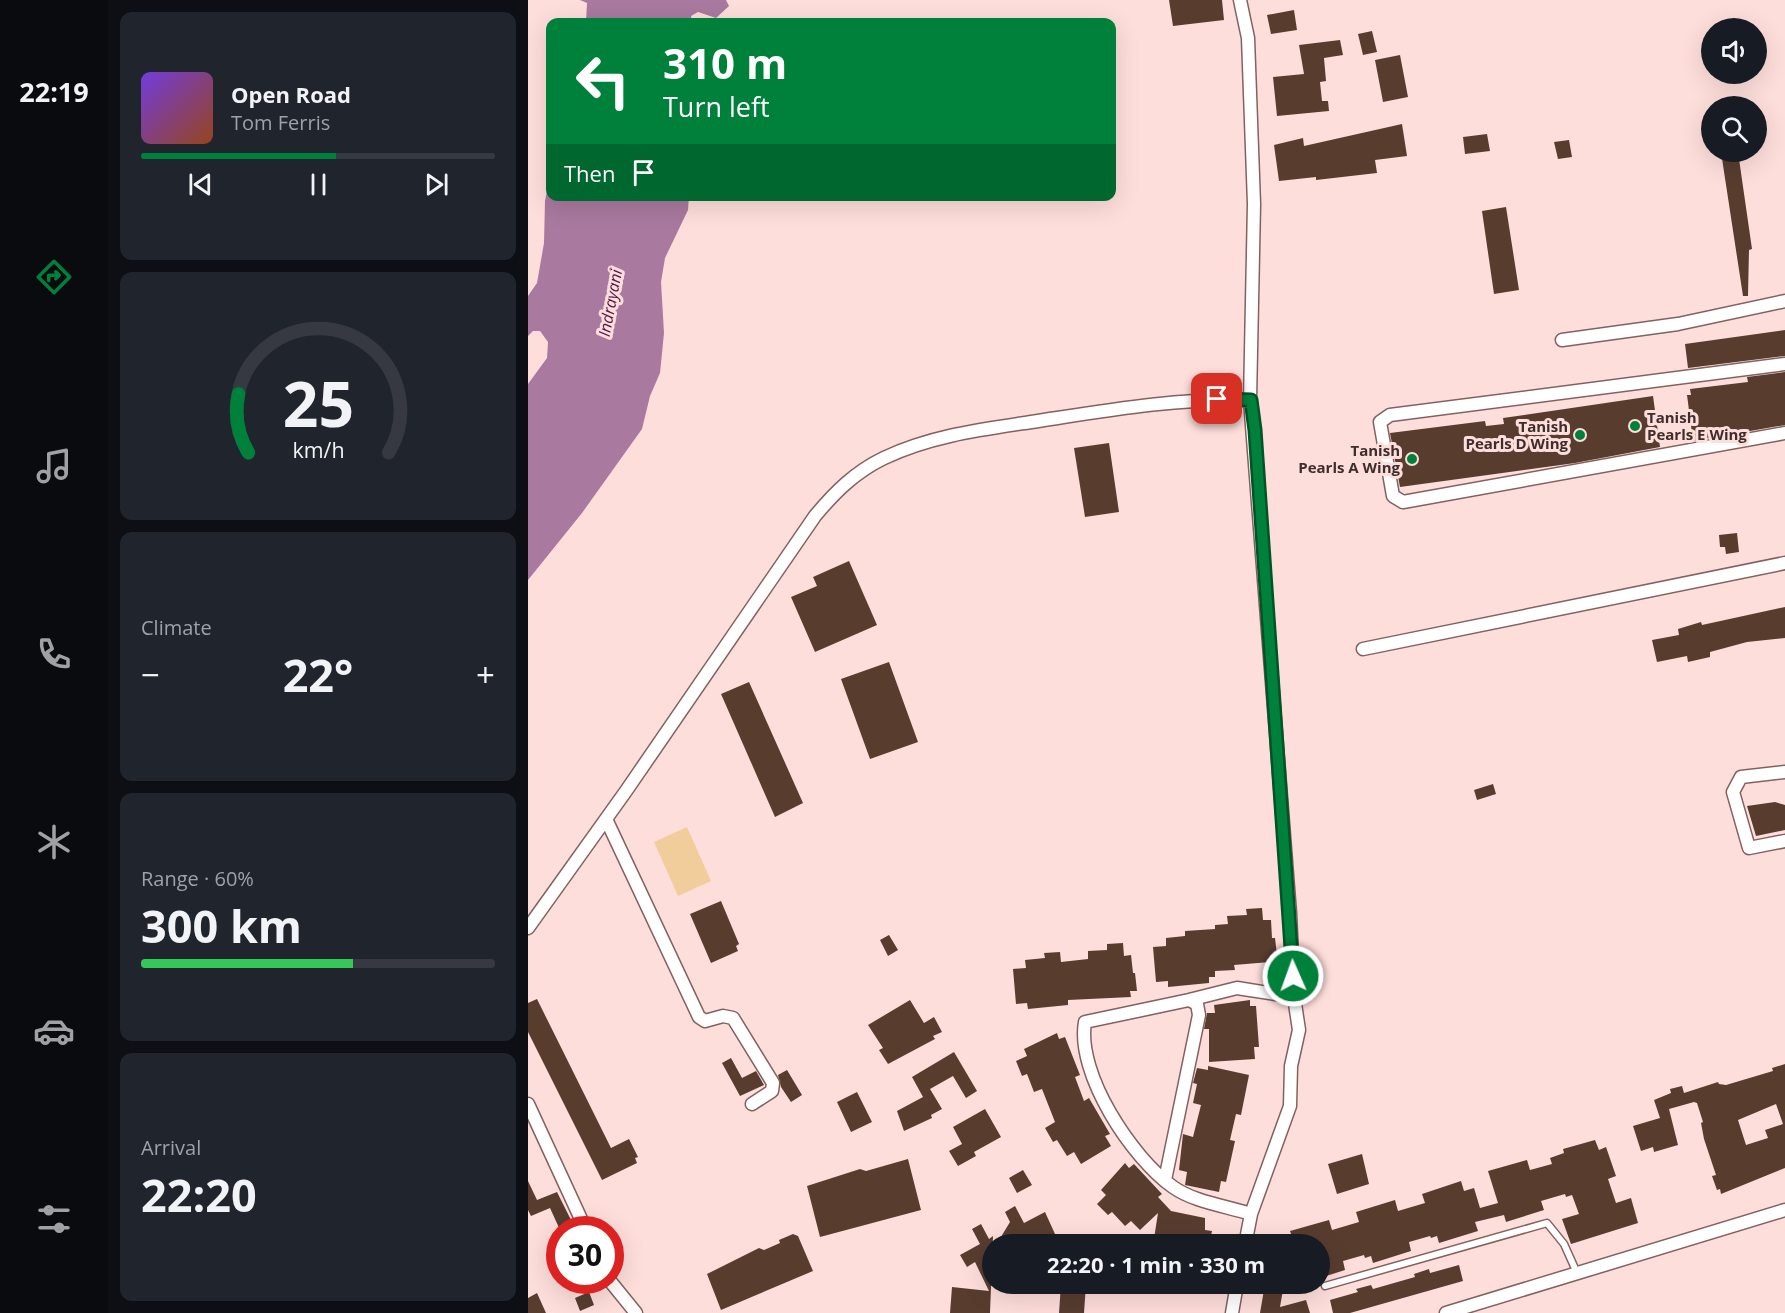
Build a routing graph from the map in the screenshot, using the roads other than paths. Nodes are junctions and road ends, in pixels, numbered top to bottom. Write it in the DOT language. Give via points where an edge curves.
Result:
graph roads {
  1 [pos="1240,0"];
  2 [pos="1785,301"];
  3 [pos="1562,340"];
  4 [pos="1785,364"];
  5 [pos="1251,400"];
  6 [pos="1785,433"];
  7 [pos="1785,563"];
  8 [pos="1363,649"];
  9 [pos="1785,772"];
  10 [pos="606,819"];
  11 [pos="1785,841"];
  12 [pos="528,928"];
  13 [pos="1294,997"];
  14 [pos="1189,1000"];
  15 [pos="528,1104"];
  16 [pos="752,1104"];
  17 [pos="1165,1180"];
  18 [pos="1785,1210"];
  19 [pos="1251,1214"];
  20 [pos="580,1216"];
  21 [pos="1247,1234"];
  22 [pos="1577,1273"];
  23 [pos="1330,1285"];
  24 [pos="621,1294"];
  25 [pos="1235,1294"];
  26 [pos="636,1313"];
  27 [pos="1232,1313"];
  28 [pos="1446,1313"];
  1 -- 5 [label="street" via="1248,38 1254,204"];
  2 -- 3 [label="street" via="1678,324"];
  4 -- 6 [label="street" via="1390,415 1380,422 1393,496 1403,502"];
  5 -- 10 [label="street" via="1200,398 1149,403 957,434 916,444 852,477 815,516"];
  5 -- 13 [label="street"];
  7 -- 8 [label="street"];
  9 -- 11 [label="street" via="1741,777 1733,792 1749,848"];
  10 -- 12 [label="street"];
  10 -- 16 [label="street" via="699,1017 705,1021 732,1018 773,1083 772,1090"];
  13 -- 14 [label="street" via="1237,988"];
  13 -- 19 [label="street" via="1299,1030 1291,1066 1290,1106"];
  14 -- 17 [label="street" via="1197,1004 1199,1015"];
  14 -- 17 [label="street" via="1085,1022 1089,1061 1106,1105 1125,1136"];
  15 -- 20 [label="street"];
  17 -- 19 [label="street" via="1188,1194"];
  18 -- 22 [label="street"];
  19 -- 21 [label="street"];
  22 -- 23 [label="lane" via="1564,1244 1547,1223"];
  22 -- 28 [label="street"];
  24 -- 26 [label="street"];
  25 -- 27 [label="street"];
}
